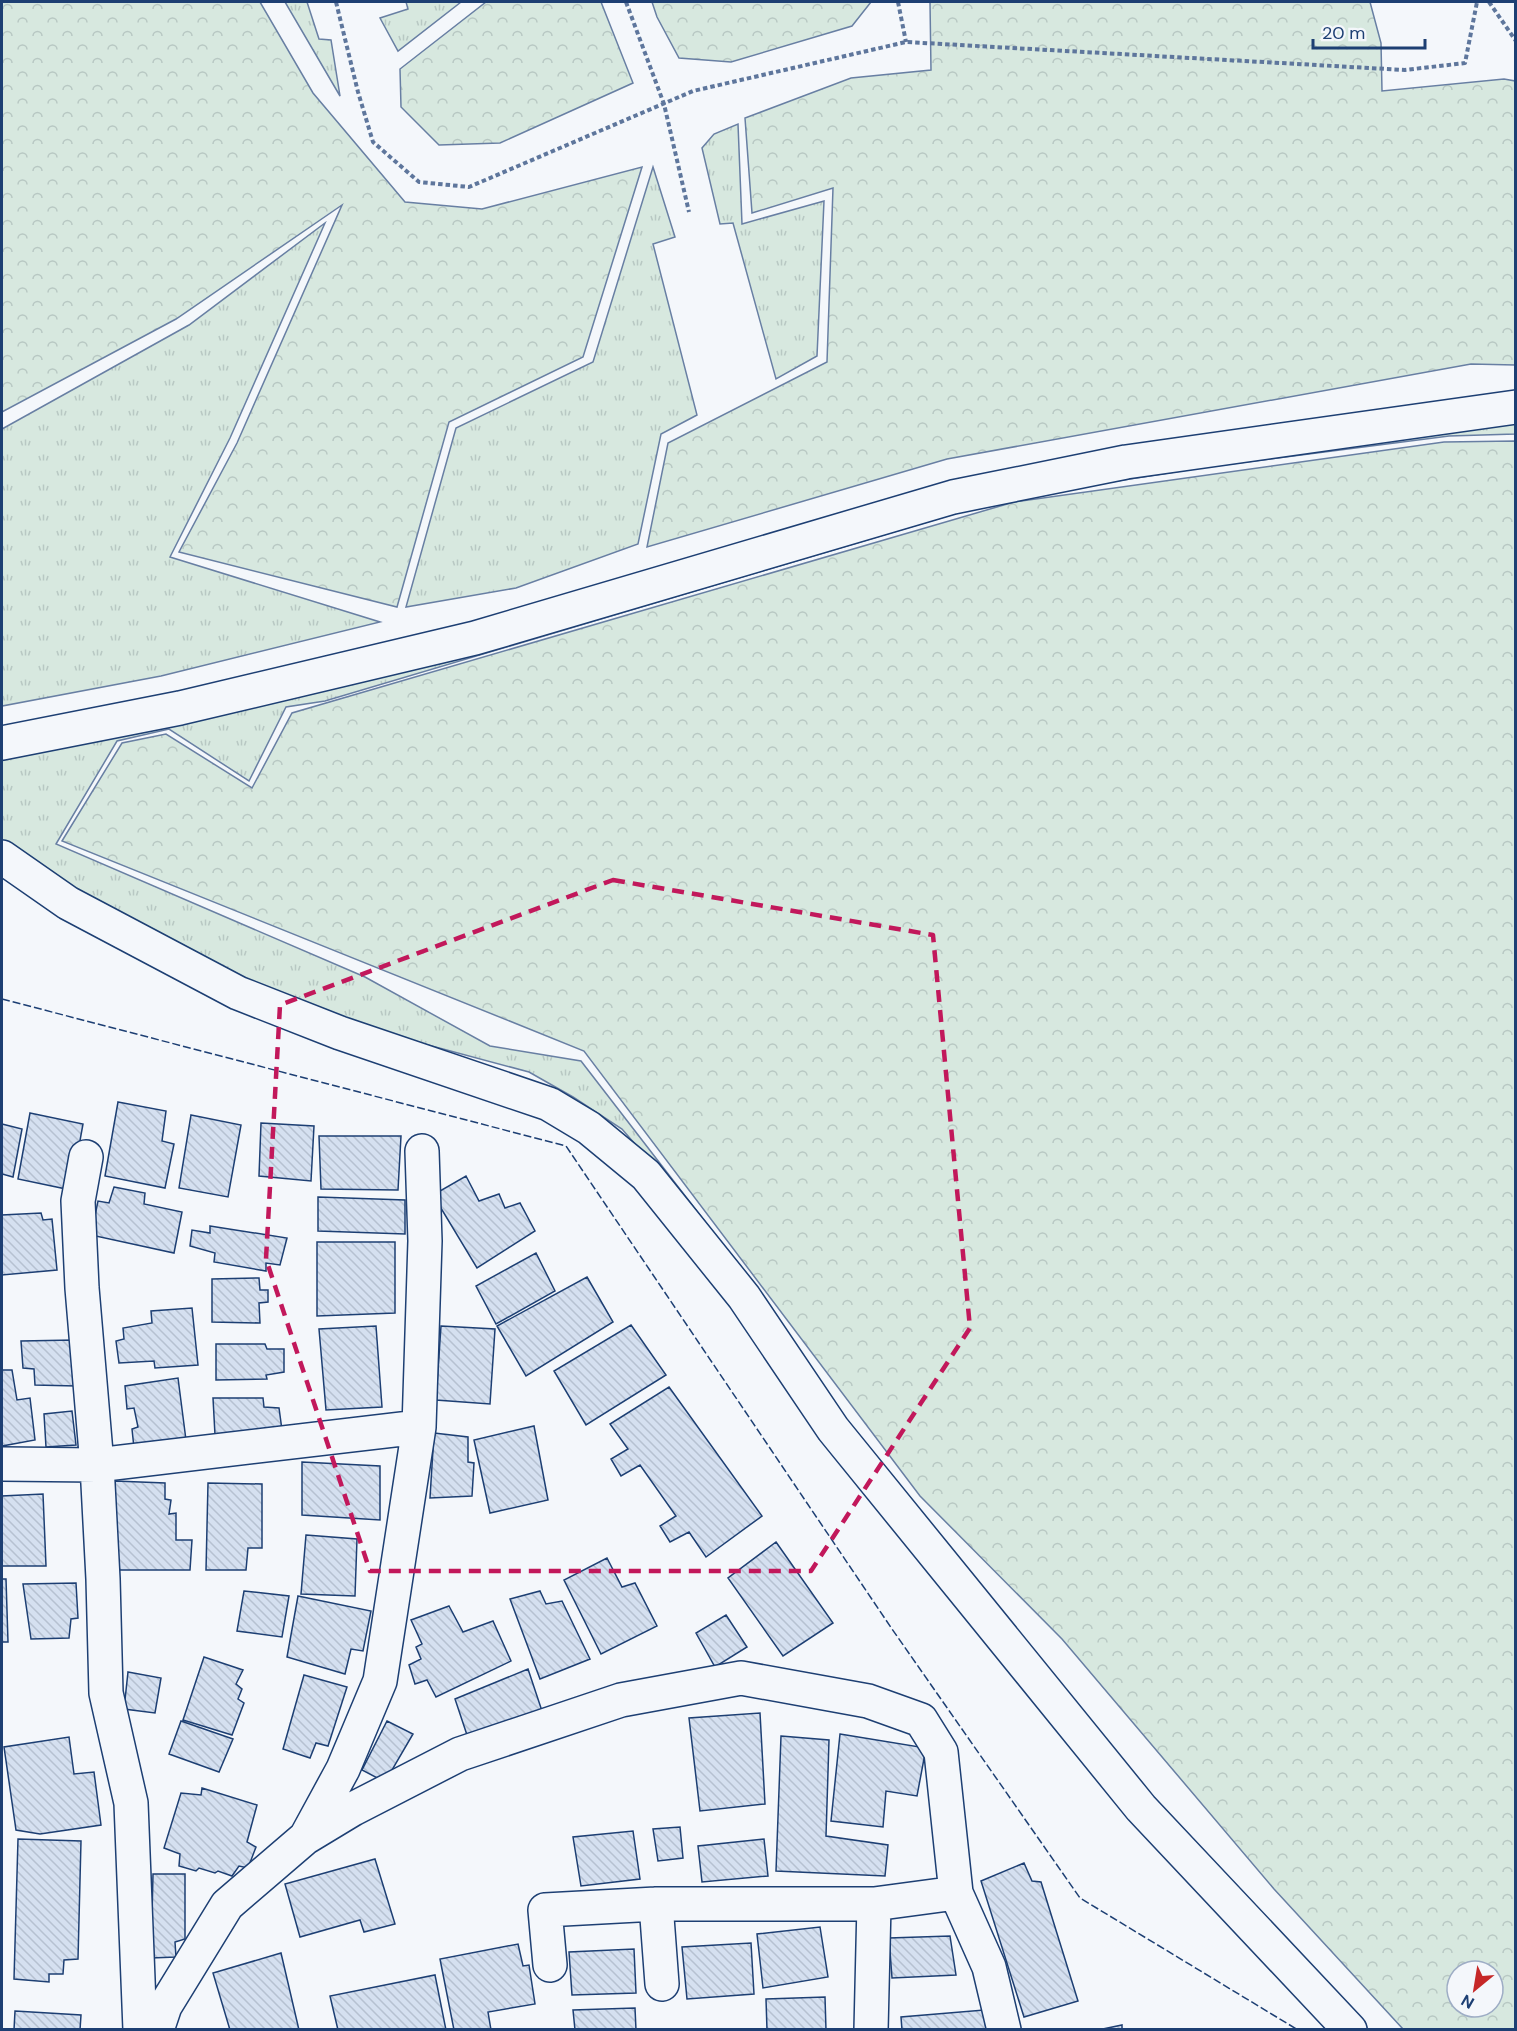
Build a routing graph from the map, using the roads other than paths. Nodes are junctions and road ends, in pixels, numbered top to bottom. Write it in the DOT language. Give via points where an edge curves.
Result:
graph roads {
  1 [pos="1515,407"];
  2 [pos="2,743"];
  3 [pos="2,857"];
  4 [pos="422,1151"];
  5 [pos="86,1157"];
  6 [pos="419,1427"];
  7 [pos="2,1464"];
  8 [pos="97,1465"];
  9 [pos="305,1839"];
  10 [pos="956,1893"];
  11 [pos="656,1904"];
  12 [pos="874,1904"];
  13 [pos="550,1965"];
  14 [pos="662,1984"];
  15 [pos="140,2030"];
  16 [pos="157,2030"];
  17 [pos="871,2030"];
  18 [pos="1004,2030"];
  19 [pos="1350,2030"];
  1 -- 2 [label="street" via="1126,462 953,496 475,638 180,708"];
  3 -- 19 [label="street" via="68,903 238,993 340,1034 549,1104 589,1128 646,1175 744,1297 832,1429 1141,1808"];
  4 -- 6 [label="street" via="425,1241"];
  5 -- 8 [label="street" via="78,1201"];
  6 -- 8 [label="street"];
  6 -- 9 [label="street" via="380,1681 343,1769"];
  7 -- 8 [label="street"];
  8 -- 15 [label="street" via="106,1693 131,1803"];
  9 -- 10 [label="street" via="460,1754 621,1700 741,1678 868,1701 921,1720 940,1752"];
  9 -- 16 [label="street" via="227,1905 165,2006"];
  10 -- 12 [label="street"];
  10 -- 18 [label="street" via="989,1967"];
  11 -- 12 [label="street"];
  11 -- 13 [label="street" via="545,1910"];
  11 -- 14 [label="street"];
  12 -- 17 [label="street"];
}
